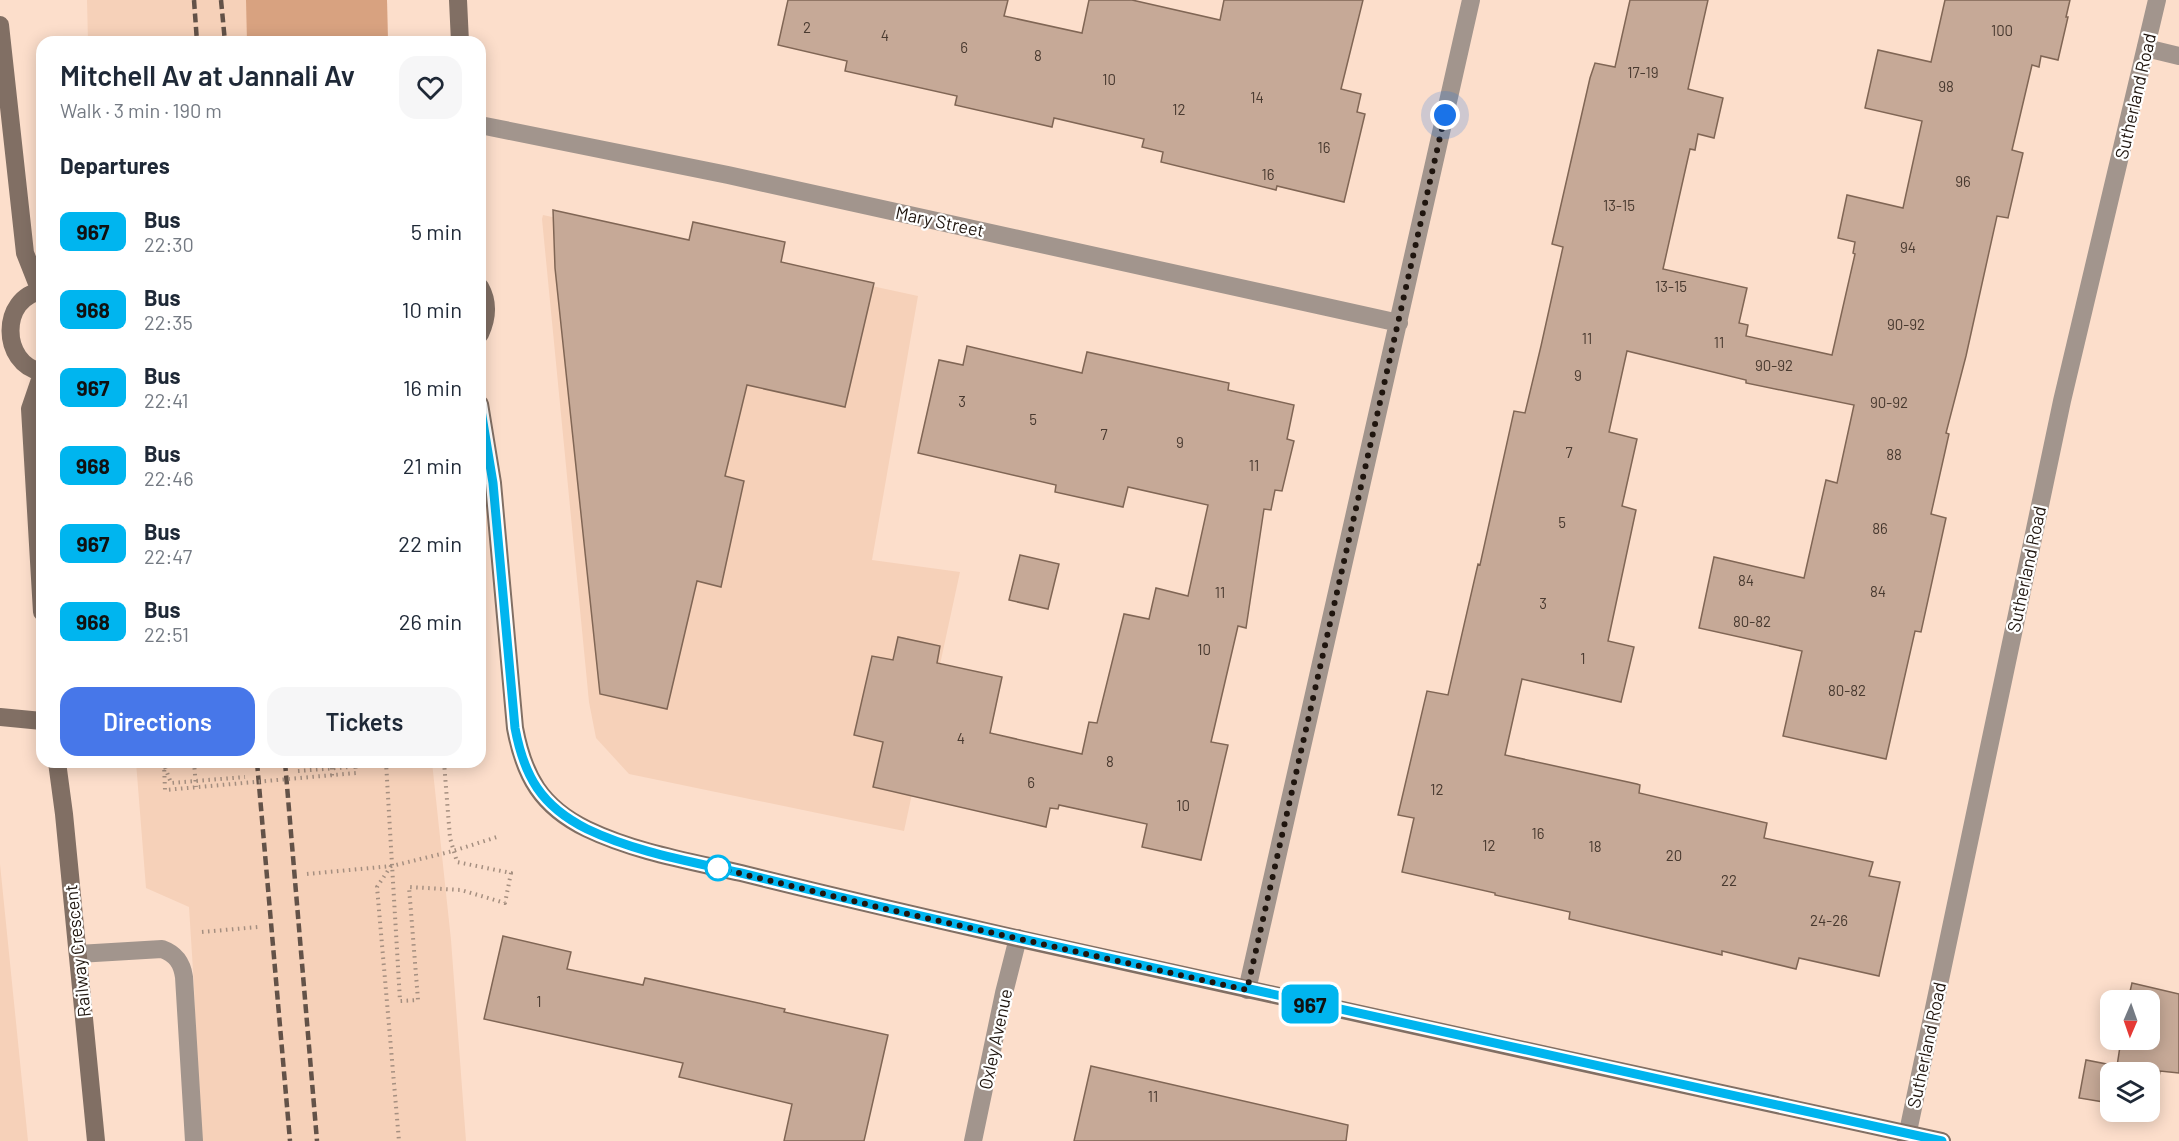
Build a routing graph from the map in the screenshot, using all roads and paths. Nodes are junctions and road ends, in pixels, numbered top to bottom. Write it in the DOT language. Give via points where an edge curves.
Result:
graph roads {
  1 [pos="458,0"];
  2 [pos="1471,0"];
  3 [pos="2157,0"];
  4 [pos="0,25"];
  5 [pos="460,36"];
  6 [pos="2146,48"];
  7 [pos="2179,56"];
  8 [pos="486,126"];
  9 [pos="36,279"];
  10 [pos="36,292"];
  11 [pos="1399,323"];
  12 [pos="36,372"];
  13 [pos="36,391"];
  14 [pos="486,440"];
  15 [pos="36,510"];
  16 [pos="0,717"];
  17 [pos="36,720"];
  18 [pos="58,768"];
  19 [pos="164,768"];
  20 [pos="166,768"];
  21 [pos="194,768"];
  22 [pos="341,768"];
  23 [pos="356,768"];
  24 [pos="386,768"];
  25 [pos="444,768"];
  26 [pos="332,769"];
  27 [pos="298,771"];
  28 [pos="332,776"];
  29 [pos="245,777"];
  30 [pos="196,788"];
  31 [pos="497,837"];
  32 [pos="453,851"];
  33 [pos="392,866"];
  34 [pos="307,874"];
  35 [pos="258,927"];
  36 [pos="228,929"];
  37 [pos="1018,938"];
  38 [pos="78,954"];
  39 [pos="1247,990"];
  40 [pos="1907,1137"];
  41 [pos="96,1141"];
  42 [pos="194,1141"];
  43 [pos="399,1141"];
  44 [pos="974,1141"];
  45 [pos="1942,1141"];
  1 -- 5 [label="street"];
  2 -- 11 [label="street"];
  3 -- 6 [label="street, Sutherland Road"];
  4 -- 9 [label="street" via="25,253"];
  6 -- 7 [label="street"];
  6 -- 40 [label="street, Sutherland Road" via="2062,401"];
  8 -- 11 [label="street, Mary Street" via="728,175"];
  10 -- 12 [label="street" via="17,301 8,312 4,338 6,348 18,363"];
  11 -- 39 [label="street"];
  13 -- 15 [label="street" via="30,409"];
  14 -- 37 [label="street" via="515,728 520,754 543,798 583,827 639,849"];
  16 -- 17 [label="street"];
  18 -- 38 [label="street, Railway Crescent"];
  19 -- 30 [label="path, bridge" via="165,790"];
  20 -- 29 [label="path" via="171,783"];
  21 -- 30 [label="path"];
  22 -- 26 [label="path"];
  23 -- 28 [label="path, bridge" via="356,773"];
  24 -- 33 [label="path"];
  25 -- 32 [label="path"];
  26 -- 27 [label="path"];
  26 -- 28 [label="path"];
  28 -- 30 [label="path, bridge"];
  31 -- 32 [label="path"];
  32 -- 33 [label="path"];
  32 -- 33 [label="path" via="457,862 511,873 505,903 461,891 409,887 418,1000 400,1001"];
  33 -- 34 [label="path"];
  33 -- 43 [label="path" via="376,887"];
  35 -- 36 [label="path"];
  37 -- 39 [label="street"];
  37 -- 44 [label="street, Oxley Avenue"];
  38 -- 41 [label="street, Railway Crescent"];
  38 -- 42 [label="street" via="162,949 178,960 184,977"];
  39 -- 40 [label="street"];
  40 -- 45 [label="street"];
}
